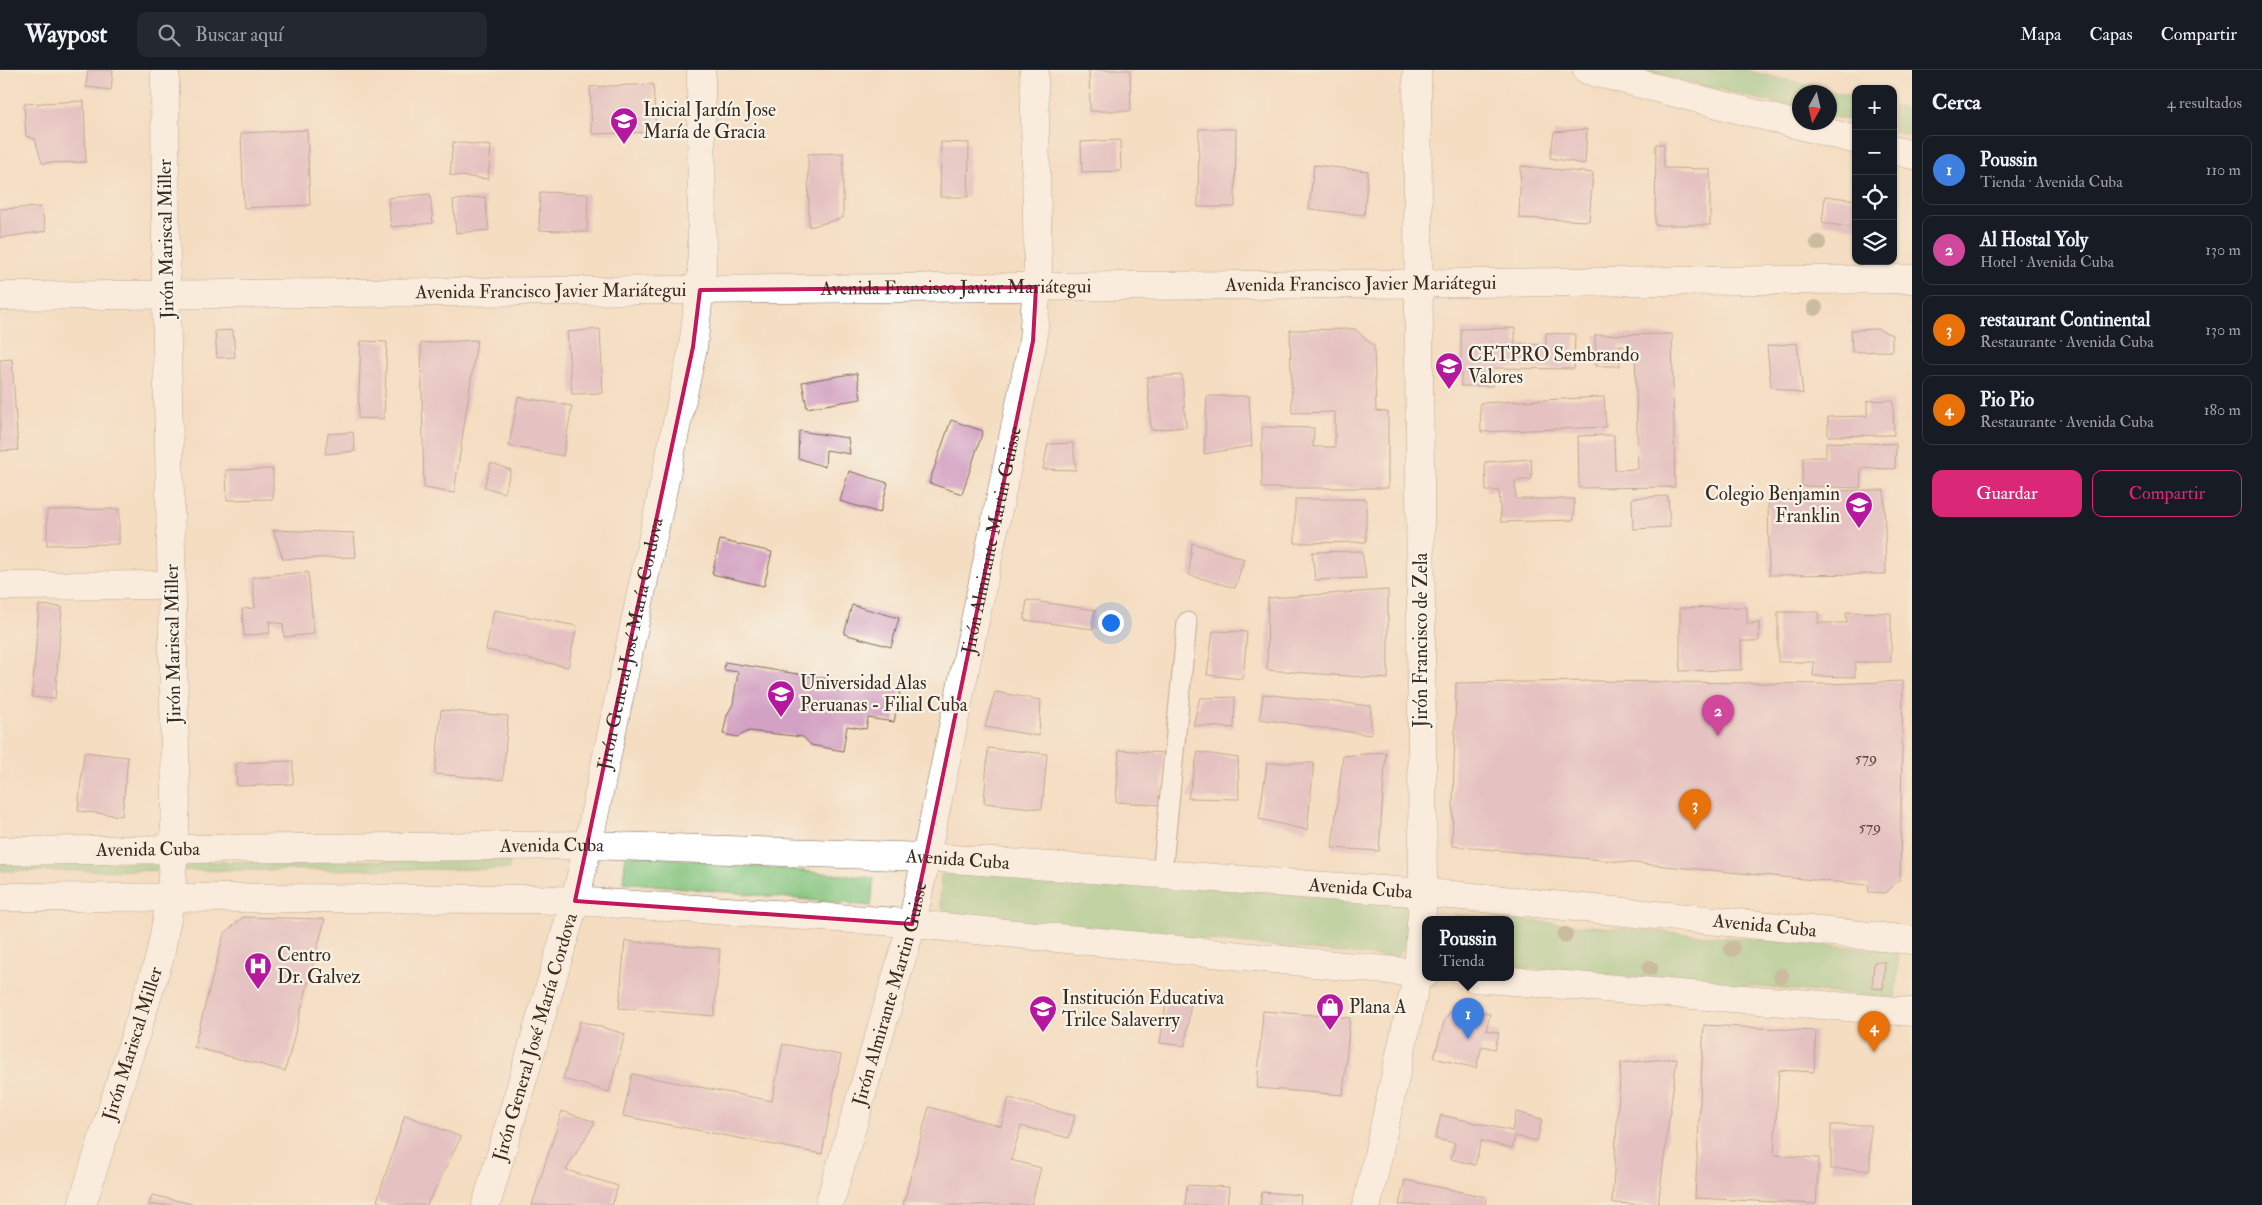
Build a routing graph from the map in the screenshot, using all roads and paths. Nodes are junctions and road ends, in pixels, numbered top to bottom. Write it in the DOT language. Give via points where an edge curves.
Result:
graph roads {
  1 [pos="165,70"];
  2 [pos="700,70"];
  3 [pos="1034,70"];
  4 [pos="1417,70"];
  5 [pos="1587,70"];
  6 [pos="1852,139"];
  7 [pos="1897,151"];
  8 [pos="1912,155"];
  9 [pos="1912,279"];
  10 [pos="1419,283"];
  11 [pos="1036,287"];
  12 [pos="700,290"];
  13 [pos="166,294"];
  14 [pos="0,296"];
  15 [pos="171,585"];
  16 [pos="0,586"];
  17 [pos="1186,622"];
  18 [pos="588,844"];
  19 [pos="174,850"];
  20 [pos="0,851"];
  21 [pos="925,857"];
  22 [pos="1162,874"];
  23 [pos="1423,893"];
  24 [pos="0,897"];
  25 [pos="171,897"];
  26 [pos="575,901"];
  27 [pos="1423,916"];
  28 [pos="912,924"];
  29 [pos="1911,942"];
  30 [pos="1422,973"];
  31 [pos="1514,981"];
  32 [pos="1911,1011"];
  33 [pos="82,1205"];
  34 [pos="486,1205"];
  35 [pos="829,1205"];
  36 [pos="1367,1205"];
  1 -- 13 [label="street, Jirón Mariscal Miller"];
  2 -- 12 [label="street, Jirón General José María Cordova"];
  3 -- 11 [label="street, Jirón Almirante Martin Guisse"];
  4 -- 10 [label="street, Jirón Francisco de Zela"];
  5 -- 6 [label="street"];
  7 -- 8 [label="street"];
  9 -- 10 [label="street, Avenida Francisco Javier Mariátegui"];
  10 -- 11 [label="street, Avenida Francisco Javier Mariátegui"];
  10 -- 23 [label="street, Jirón Francisco de Zela"];
  11 -- 12 [label="street, Avenida Francisco Javier Mariátegui"];
  11 -- 21 [label="street, Jirón Almirante Martin Guisse" via="1033,341"];
  12 -- 13 [label="street, Avenida Francisco Javier Mariátegui"];
  12 -- 18 [label="street, Jirón General José María Cordova" via="693,347"];
  13 -- 14 [label="street, Avenida Francisco Javier Mariátegui"];
  13 -- 15 [label="street, Jirón Mariscal Miller"];
  15 -- 16 [label="street"];
  15 -- 19 [label="street, Jirón Mariscal Miller" via="176,803"];
  17 -- 22 [label="lane"];
  18 -- 19 [label="street, Avenida Cuba"];
  18 -- 21 [label="street, Avenida Cuba"];
  18 -- 26 [label="street, Jirón General José María Cordova"];
  19 -- 20 [label="street, Avenida Cuba"];
  19 -- 25 [label="street, Jirón Mariscal Miller"];
  21 -- 22 [label="street, Avenida Cuba"];
  21 -- 28 [label="street, Jirón Almirante Martin Guisse"];
  22 -- 23 [label="street, Avenida Cuba"];
  23 -- 27 [label="street, Jirón Francisco de Zela"];
  23 -- 29 [label="street, Avenida Cuba"];
  24 -- 25 [label="street"];
  25 -- 26 [label="street"];
  25 -- 33 [label="street, Jirón Mariscal Miller" via="160,956"];
  26 -- 28 [label="street"];
  26 -- 34 [label="street, Jirón General José María Cordova"];
  28 -- 30 [label="street"];
  28 -- 35 [label="street, Jirón Almirante Martin Guisse"];
  30 -- 36 [label="street, Jirón Francisco de Zela"];
  31 -- 32 [label="street"];
}
